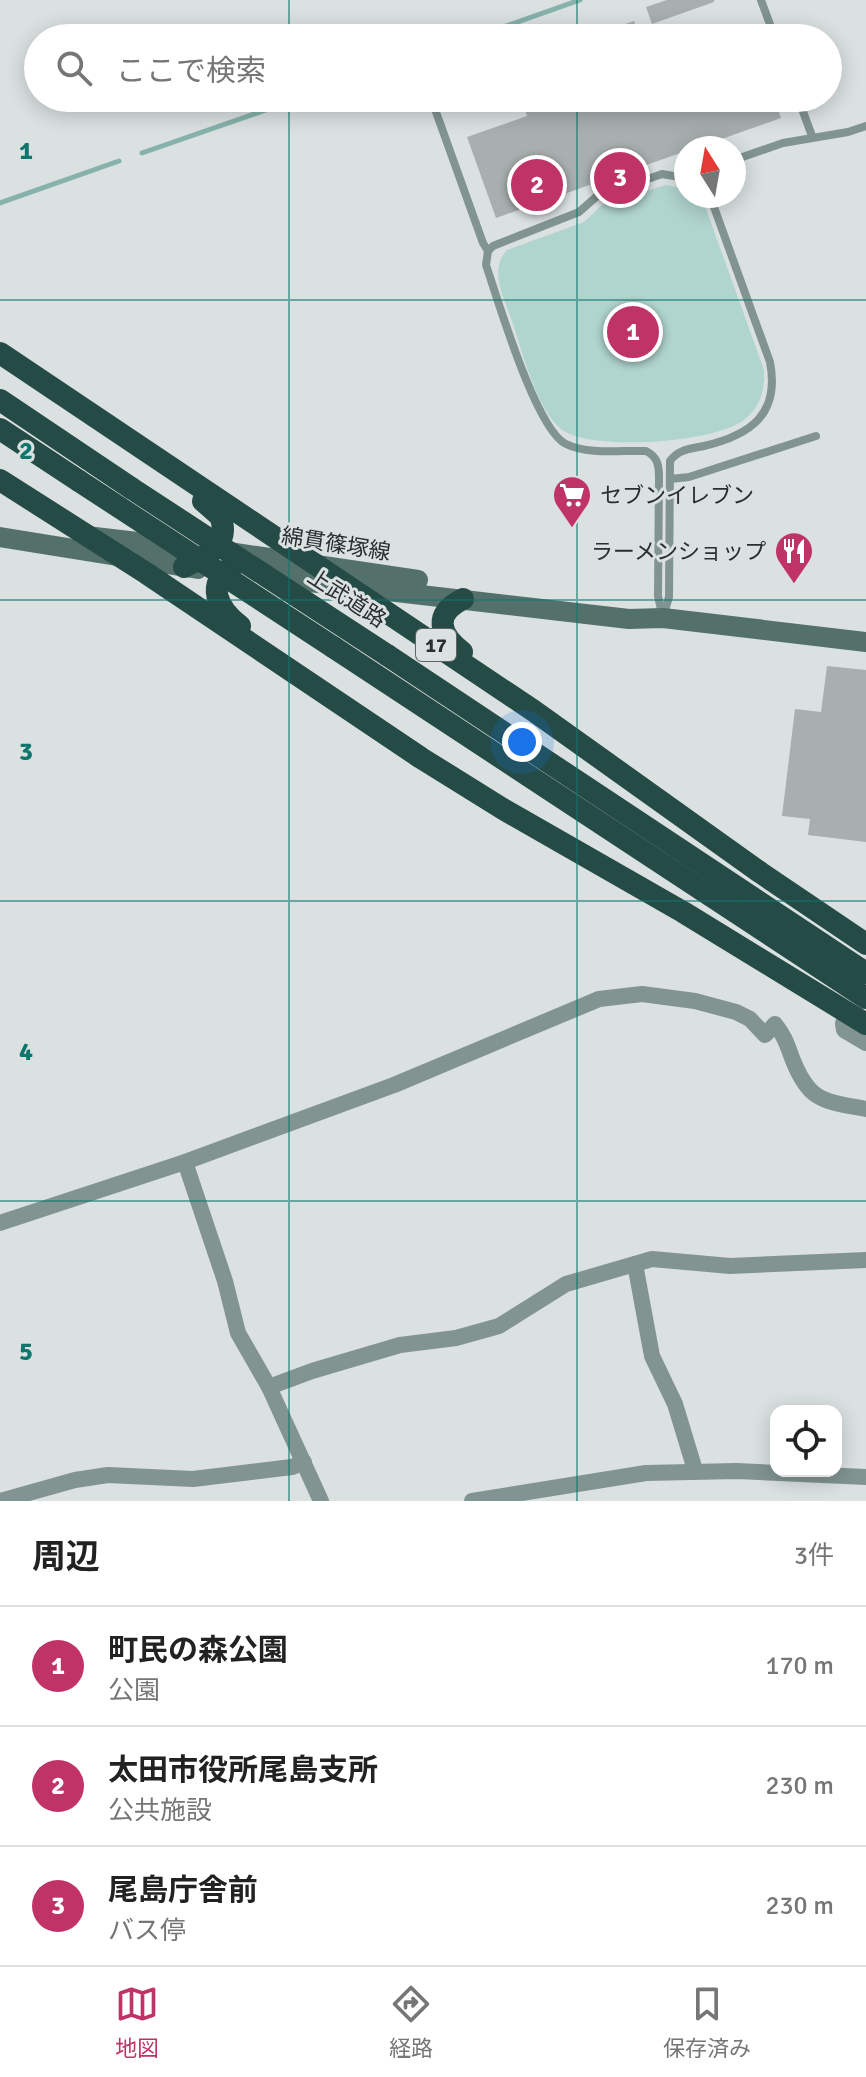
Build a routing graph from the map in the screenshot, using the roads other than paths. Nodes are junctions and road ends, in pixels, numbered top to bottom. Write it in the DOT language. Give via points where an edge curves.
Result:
graph roads {
  1 [pos="761,0"];
  2 [pos="770,24"];
  3 [pos="436,112"];
  4 [pos="803,112"];
  5 [pos="866,126"];
  6 [pos="812,136"];
  7 [pos="746,156"];
  8 [pos="674,174"];
  9 [pos="714,208"];
  10 [pos="488,251"];
  11 [pos="0,353"];
  12 [pos="0,400"];
  13 [pos="0,429"];
  14 [pos="816,436"];
  15 [pos="158,459"];
  16 [pos="670,479"];
  17 [pos="0,480"];
  18 [pos="0,528"];
  19 [pos="86,536"];
  20 [pos="0,537"];
  21 [pos="215,551"];
  22 [pos="255,556"];
  23 [pos="123,559"];
  24 [pos="314,564"];
  25 [pos="184,567"];
  26 [pos="223,572"];
  27 [pos="348,587"];
  28 [pos="463,599"];
  29 [pos="663,618"];
  30 [pos="866,642"];
  31 [pos="318,690"];
  32 [pos="534,711"];
  33 [pos="866,944"];
  34 [pos="866,973"];
  35 [pos="866,998"];
  36 [pos="846,1012"];
  37 [pos="866,1024"];
  38 [pos="866,1043"];
  39 [pos="866,1109"];
  40 [pos="185,1162"];
  41 [pos="0,1223"];
  42 [pos="866,1260"];
  43 [pos="635,1264"];
  44 [pos="269,1387"];
  45 [pos="304,1462"];
  46 [pos="695,1470"];
  47 [pos="866,1477"];
  48 [pos="0,1501"];
  49 [pos="321,1501"];
  50 [pos="472,1501"];
  1 -- 2 [label="lane"];
  3 -- 10 [label="lane"];
  4 -- 6 [label="lane"];
  5 -- 6 [label="lane"];
  6 -- 7 [label="lane"];
  8 -- 10 [label="lane" via="596,197 579,212"];
  9 -- 16 [label="lane" via="770,362 772,393 766,411 740,434 675,455"];
  10 -- 29 [label="lane" via="486,265 518,355 556,436 585,449 654,455"];
  11 -- 15 [label="highway, 17"];
  12 -- 34 [label="highway, 上武道路 / 17, bridge"];
  13 -- 35 [label="highway, bridge"];
  14 -- 16 [label="lane" via="702,474"];
  15 -- 21 [label="highway" via="220,516 224,531"];
  15 -- 24 [label="highway, 17"];
  16 -- 29 [label="lane" via="669,597"];
  17 -- 19 [label="highway"];
  18 -- 19 [label="main road, 綿貫篠塚線"];
  19 -- 21 [label="main road, 綿貫篠塚線"];
  19 -- 23 [label="highway"];
  20 -- 23 [label="main road, 綿貫篠塚線"];
  21 -- 22 [label="main road, 綿貫篠塚線"];
  21 -- 25 [label="highway"];
  22 -- 24 [label="main road, 綿貫篠塚線"];
  22 -- 26 [label="highway"];
  23 -- 25 [label="main road, 綿貫篠塚線"];
  23 -- 31 [label="highway"];
  24 -- 27 [label="highway, 17"];
  24 -- 29 [label="main road, 綿貫篠塚線" via="630,607"];
  25 -- 26 [label="main road, 綿貫篠塚線"];
  26 -- 27 [label="main road, 綿貫篠塚線"];
  26 -- 31 [label="highway" via="216,590 224,611"];
  27 -- 28 [label="main road, 綿貫篠塚線"];
  27 -- 32 [label="highway, 17"];
  28 -- 29 [label="main road, 綿貫篠塚線" via="629,619"];
  28 -- 32 [label="highway" via="443,616 445,635"];
  29 -- 30 [label="main road, 綿貫篠塚線"];
  31 -- 36 [label="highway" via="503,809"];
  32 -- 33 [label="highway, 17"];
  36 -- 37 [label="highway"];
  36 -- 38 [label="street" via="844,1030"];
  39 -- 40 [label="street" via="812,1095 775,1024 765,1035 736,1012 664,996 620,995 581,1005 394,1085"];
  40 -- 41 [label="street"];
  40 -- 44 [label="street" via="238,1333"];
  42 -- 43 [label="street" via="730,1266 652,1259"];
  43 -- 44 [label="street" via="566,1284 499,1326 400,1345"];
  43 -- 46 [label="street" via="652,1356 675,1404"];
  44 -- 45 [label="street"];
  45 -- 48 [label="street" via="193,1479 108,1475"];
  45 -- 49 [label="street"];
  46 -- 47 [label="street"];
  46 -- 50 [label="street" via="592,1480"];
}
